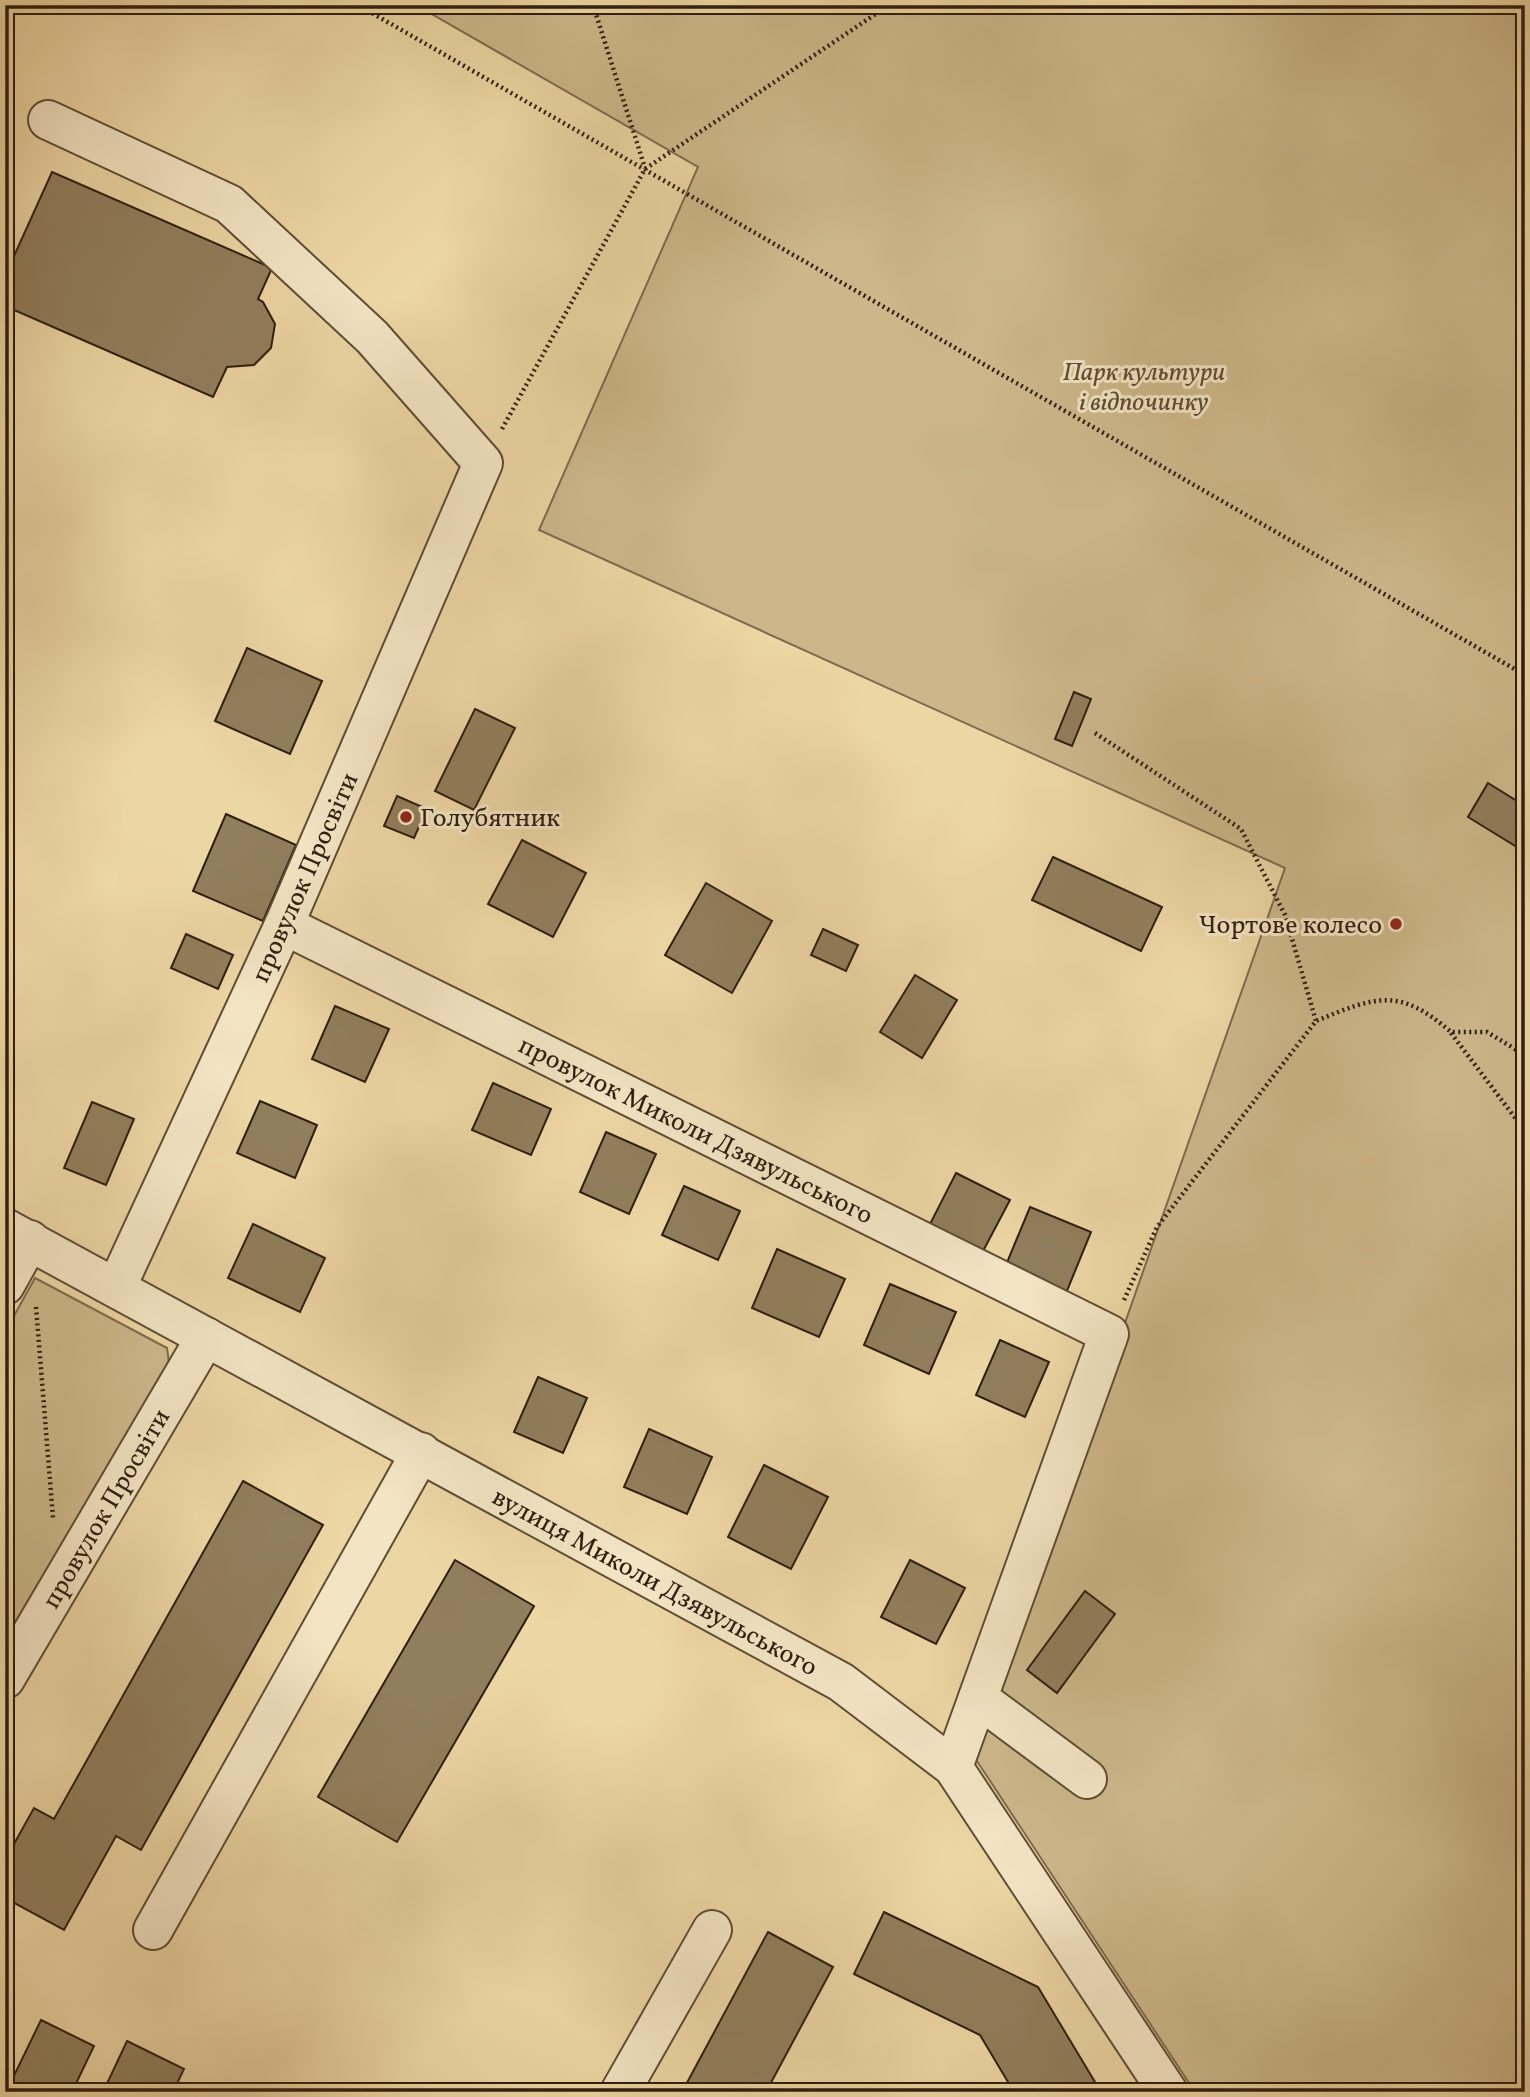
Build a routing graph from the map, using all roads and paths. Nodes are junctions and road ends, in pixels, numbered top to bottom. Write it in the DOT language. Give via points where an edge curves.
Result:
graph roads {
  1 [pos="358,5"];
  2 [pos="593,5"];
  3 [pos="889,5"];
  4 [pos="48,120"];
  5 [pos="645,169"];
  6 [pos="483,463"];
  7 [pos="1525,675"];
  8 [pos="1095,733"];
  9 [pos="284,925"];
  10 [pos="1316,1021"];
  11 [pos="1451,1032"];
  12 [pos="1525,1055"];
  13 [pos="1525,1131"];
  14 [pos="18,1234"];
  15 [pos="5,1286"];
  16 [pos="116,1288"];
  17 [pos="1109,1334"];
  18 [pos="206,1337"];
  19 [pos="421,1452"];
  20 [pos="53,1528"];
  21 [pos="5,1679"];
  22 [pos="978,1698"];
  23 [pos="953,1767"];
  24 [pos="1087,1780"];
  25 [pos="153,1930"];
  26 [pos="712,1930"];
  27 [pos="620,2092"];
  28 [pos="1168,2092"];
  1 -- 5 [label="path"];
  2 -- 5 [label="path"];
  3 -- 5 [label="path"];
  4 -- 6 [label="street" via="229,204 372,337"];
  5 -- 6 [label="path"];
  5 -- 7 [label="path"];
  6 -- 9 [label="street, провулок Просвіти"];
  8 -- 10 [label="path" via="1241,829 1285,915"];
  9 -- 16 [label="street, провулок Просвіти"];
  9 -- 17 [label="street, провулок Миколи Дзявульського"];
  10 -- 11 [label="path" via="1353,1006 1396,999 1427,1012"];
  10 -- 17 [label="path" via="1157,1227"];
  11 -- 12 [label="path" via="1487,1032"];
  11 -- 13 [label="path"];
  14 -- 15 [label="street"];
  14 -- 16 [label="street, вулиця Миколи Дзявульського"];
  14 -- 20 [label="path"];
  16 -- 18 [label="street, вулиця Миколи Дзявульського"];
  17 -- 22 [label="street"];
  18 -- 19 [label="street, вулиця Миколи Дзявульського"];
  18 -- 21 [label="street, провулок Просвіти"];
  19 -- 23 [label="street, вулиця Миколи Дзявульського" via="841,1682"];
  19 -- 25 [label="street"];
  22 -- 23 [label="street"];
  22 -- 24 [label="street"];
  23 -- 28 [label="street, вулиця Миколи Дзявульського"];
  26 -- 27 [label="street"];
}
